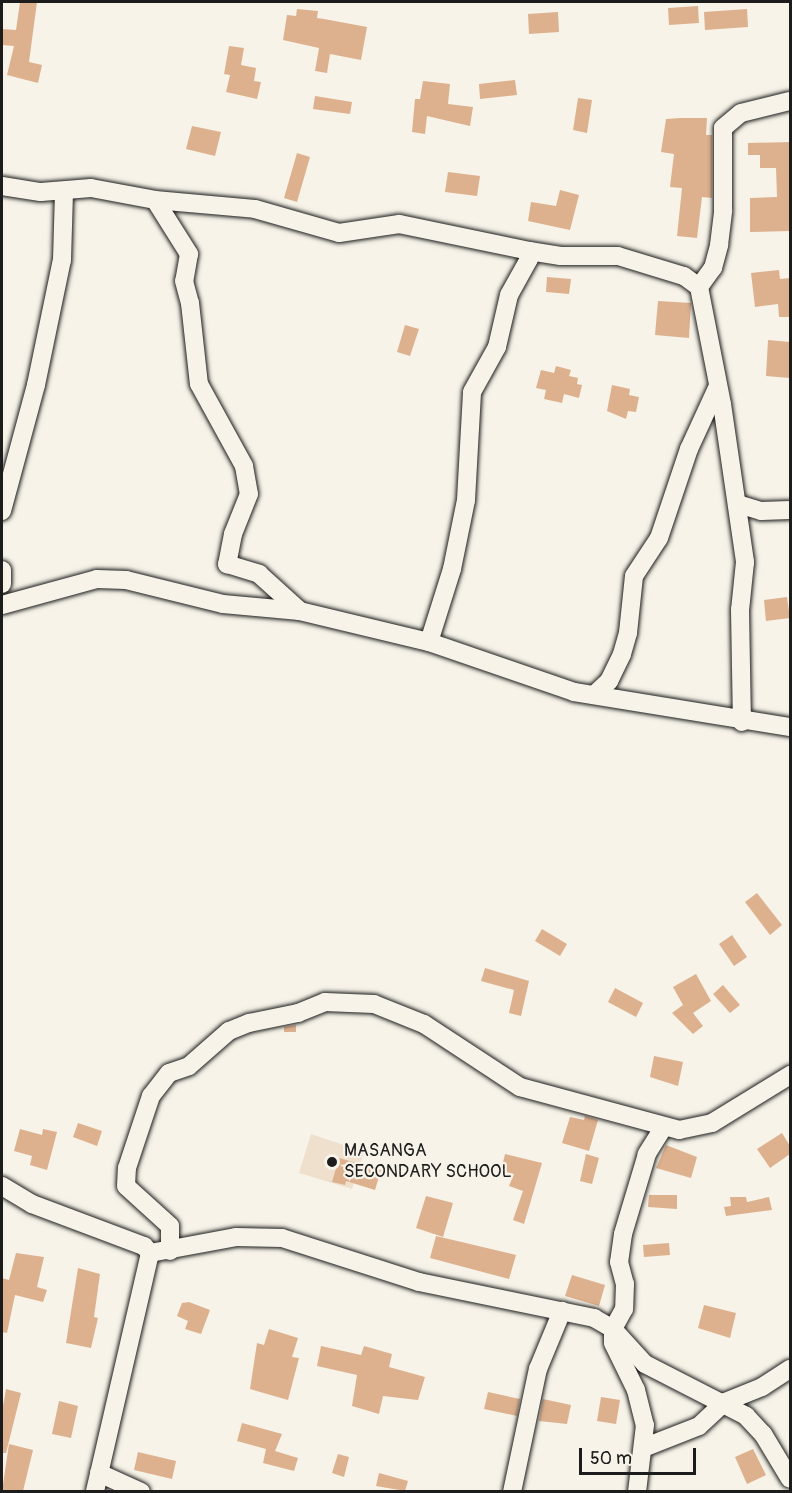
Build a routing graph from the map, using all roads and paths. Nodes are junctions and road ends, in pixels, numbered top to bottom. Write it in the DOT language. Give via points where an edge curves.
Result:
graph roads {
  1 [pos="790,101"];
  2 [pos="2,186"];
  3 [pos="64,192"];
  4 [pos="155,200"];
  5 [pos="198,202"];
  6 [pos="178,232"];
  7 [pos="529,251"];
  8 [pos="699,287"];
  9 [pos="718,386"];
  10 [pos="738,504"];
  11 [pos="790,510"];
  12 [pos="2,511"];
  13 [pos="2,570"];
  14 [pos="2,584"];
  15 [pos="2,605"];
  16 [pos="300,611"];
  17 [pos="429,642"];
  18 [pos="594,695"];
  19 [pos="742,722"];
  20 [pos="790,727"];
  21 [pos="790,1075"];
  22 [pos="639,1120"];
  23 [pos="663,1128"];
  24 [pos="647,1154"];
  25 [pos="2,1186"];
  26 [pos="170,1251"];
  27 [pos="150,1253"];
  28 [pos="562,1311"];
  29 [pos="613,1329"];
  30 [pos="790,1369"];
  31 [pos="762,1387"];
  32 [pos="725,1402"];
  33 [pos="756,1425"];
  34 [pos="643,1448"];
  35 [pos="790,1479"];
  36 [pos="97,1482"];
  37 [pos="141,1491"];
  38 [pos="512,1491"];
  39 [pos="637,1491"];
  1 -- 8 [label="street" via="741,113 723,128 719,245 713,268"];
  2 -- 3 [label="street"];
  3 -- 4 [label="street" via="91,188"];
  3 -- 12 [label="street" via="62,260 36,386"];
  4 -- 5 [label="street"];
  4 -- 6 [label="street"];
  5 -- 6 [label="street" via="183,218"];
  5 -- 7 [label="street" via="255,209 339,233 399,224"];
  6 -- 16 [label="street" via="189,254 183,281 190,303 199,384 244,466 249,494 226,564 259,574"];
  7 -- 8 [label="street" via="561,256 618,256 671,271"];
  7 -- 17 [label="street" via="529,259 509,295 497,347 472,392 466,500 452,569"];
  8 -- 9 [label="street"];
  9 -- 10 [label="street"];
  9 -- 18 [label="street" via="689,449 659,538 634,576 622,654 609,681"];
  10 -- 11 [label="street" via="761,511"];
  10 -- 19 [label="street" via="745,562 740,610"];
  13 -- 14 [label="street"];
  15 -- 16 [label="street" via="97,579 126,580 223,604"];
  16 -- 17 [label="street"];
  17 -- 18 [label="street"];
  18 -- 19 [label="street"];
  19 -- 20 [label="street"];
  21 -- 23 [label="street" via="712,1123 679,1130"];
  22 -- 23 [label="street"];
  22 -- 24 [label="street" via="646,1130"];
  22 -- 26 [label="street" via="520,1087 424,1024 375,1004 325,1002 298,1014 249,1023 229,1031 189,1066 169,1073 151,1096 127,1168 126,1186 170,1226"];
  23 -- 24 [label="street"];
  24 -- 29 [label="street" via="620,1247 624,1309"];
  25 -- 27 [label="street" via="32,1204 144,1246"];
  26 -- 27 [label="street"];
  26 -- 28 [label="street" via="236,1237 282,1238 419,1282"];
  27 -- 36 [label="street"];
  28 -- 29 [label="street" via="594,1318"];
  28 -- 38 [label="street" via="538,1368"];
  29 -- 32 [label="street" via="645,1364"];
  29 -- 34 [label="street" via="613,1343 636,1389 645,1425"];
  30 -- 31 [label="street"];
  31 -- 32 [label="street"];
  31 -- 33 [label="street"];
  32 -- 33 [label="street"];
  32 -- 34 [label="street" via="699,1426"];
  33 -- 35 [label="street"];
  34 -- 39 [label="street"];
  36 -- 37 [label="street"];
}
